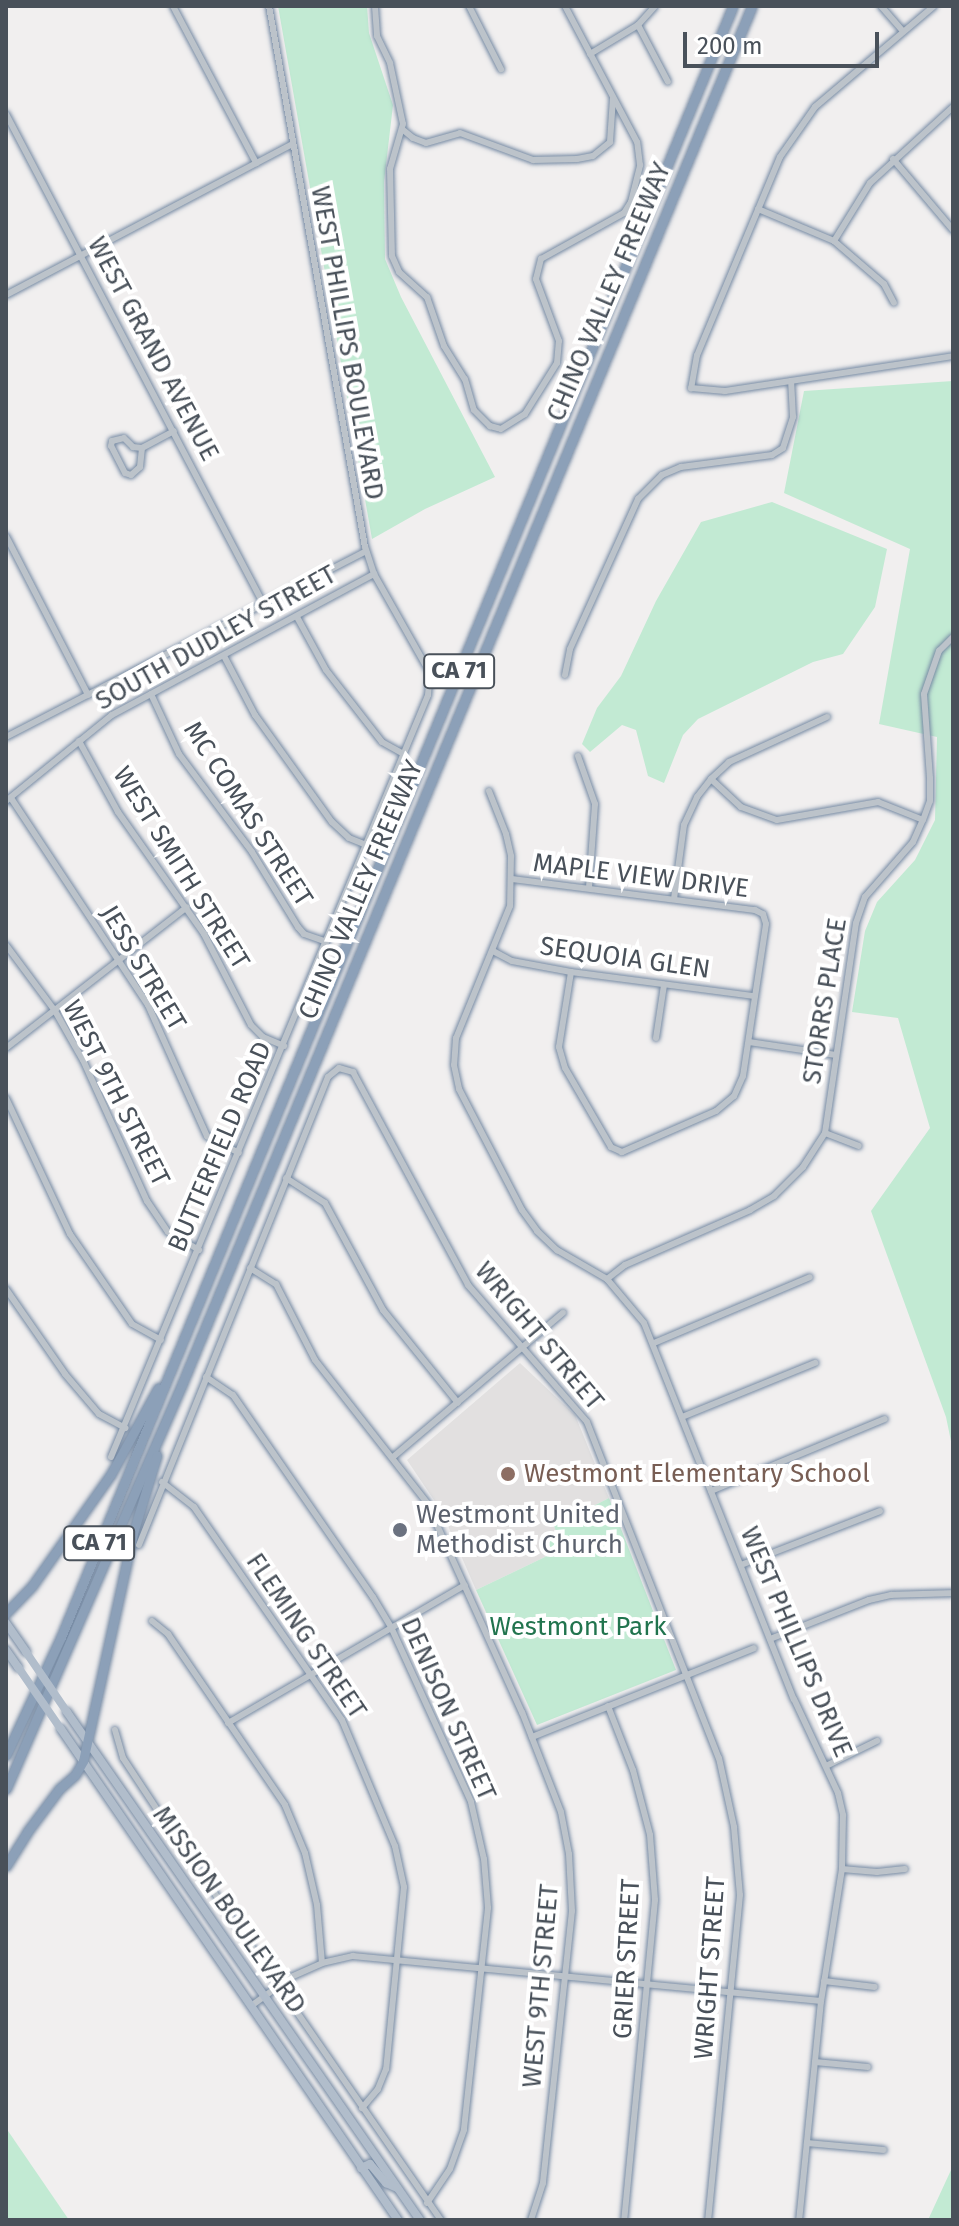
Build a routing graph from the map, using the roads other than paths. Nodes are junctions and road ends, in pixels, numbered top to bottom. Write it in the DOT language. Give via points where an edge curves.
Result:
graph roads {
  1 [pos="173,6"];
  2 [pos="269,6"];
  3 [pos="375,6"];
  4 [pos="469,6"];
  5 [pos="565,6"];
  6 [pos="655,6"];
  7 [pos="733,6"];
  8 [pos="752,6"];
  9 [pos="881,6"];
  10 [pos="934,6"];
  11 [pos="638,25"];
  12 [pos="902,30"];
  13 [pos="590,54"];
  14 [pos="501,69"];
  15 [pos="668,82"];
  16 [pos="612,93"];
  17 [pos="953,107"];
  18 [pos="6,114"];
  19 [pos="402,129"];
  20 [pos="291,145"];
  21 [pos="893,159"];
  22 [pos="256,163"];
  23 [pos="758,209"];
  24 [pos="953,230"];
  25 [pos="834,241"];
  26 [pos="81,256"];
  27 [pos="6,295"];
  28 [pos="894,303"];
  29 [pos="953,356"];
  30 [pos="791,381"];
  31 [pos="174,431"];
  32 [pos="142,448"];
  33 [pos="6,536"];
  34 [pos="366,551"];
  35 [pos="374,574"];
  36 [pos="263,603"];
  37 [pos="297,617"];
  38 [pos="953,637"];
  39 [pos="224,656"];
  40 [pos="430,673"];
  41 [pos="565,675"];
  42 [pos="151,694"];
  43 [pos="88,695"];
  44 [pos="827,717"];
  45 [pos="6,737"];
  46 [pos="79,741"];
  47 [pos="404,754"];
  48 [pos="578,756"];
  49 [pos="711,779"];
  50 [pos="489,791"];
  51 [pos="8,800"];
  52 [pos="923,820"];
  53 [pos="366,845"];
  54 [pos="512,879"];
  55 [pos="589,887"];
  56 [pos="674,899"];
  57 [pos="187,907"];
  58 [pos="327,942"];
  59 [pos="6,945"];
  60 [pos="493,951"];
  61 [pos="120,959"];
  62 [pos="571,972"];
  63 [pos="664,985"];
  64 [pos="754,996"];
  65 [pos="55,1011"];
  66 [pos="656,1038"];
  67 [pos="749,1042"];
  68 [pos="284,1046"];
  69 [pos="6,1048"];
  70 [pos="836,1055"];
  71 [pos="6,1098"];
  72 [pos="825,1133"];
  73 [pos="859,1146"];
  74 [pos="239,1153"];
  75 [pos="286,1178"];
  76 [pos="199,1250"];
  77 [pos="250,1268"];
  78 [pos="810,1277"];
  79 [pos="607,1279"];
  80 [pos="6,1289"];
  81 [pos="563,1313"];
  82 [pos="185,1335"];
  83 [pos="161,1340"];
  84 [pos="654,1343"];
  85 [pos="522,1350"];
  86 [pos="815,1363"];
  87 [pos="206,1377"];
  88 [pos="182,1384"];
  89 [pos="458,1403"];
  90 [pos="682,1417"];
  91 [pos="885,1419"];
  92 [pos="125,1428"];
  93 [pos="111,1457"];
  94 [pos="393,1457"];
  95 [pos="162,1482"];
  96 [pos="711,1491"];
  97 [pos="880,1511"];
  98 [pos="139,1545"];
  99 [pos="741,1565"];
  100 [pos="465,1585"];
  101 [pos="953,1593"];
  102 [pos="6,1613"];
  103 [pos="152,1621"];
  104 [pos="6,1623"];
  105 [pos="391,1627"];
  106 [pos="770,1639"];
  107 [pos="754,1648"];
  108 [pos="6,1650"];
  109 [pos="312,1676"];
  110 [pos="688,1676"];
  111 [pos="608,1706"];
  112 [pos="228,1723"];
  113 [pos="115,1730"];
  114 [pos="532,1737"];
  115 [pos="877,1741"];
  116 [pos="89,1743"];
  117 [pos="6,1755"];
  118 [pos="83,1761"];
  119 [pos="826,1766"];
  120 [pos="6,1789"];
  121 [pos="6,1866"];
  122 [pos="842,1869"];
  123 [pos="905,1869"];
  124 [pos="399,1958"];
  125 [pos="322,1963"];
  126 [pos="481,1967"];
  127 [pos="566,1975"];
  128 [pos="824,1981"];
  129 [pos="649,1984"];
  130 [pos="278,1986"];
  131 [pos="875,1987"];
  132 [pos="732,1991"];
  133 [pos="264,1996"];
  134 [pos="821,2001"];
  135 [pos="251,2006"];
  136 [pos="815,2062"];
  137 [pos="868,2067"];
  138 [pos="362,2108"];
  139 [pos="807,2143"];
  140 [pos="884,2150"];
  141 [pos="361,2168"];
  142 [pos="398,2188"];
  143 [pos="427,2203"];
  144 [pos="398,2220"];
  145 [pos="420,2220"];
  146 [pos="441,2220"];
  147 [pos="531,2220"];
  148 [pos="624,2220"];
  149 [pos="708,2220"];
  150 [pos="799,2220"];
  1 -- 22 [label="street"];
  2 -- 20 [label="street, WEST PHILLIPS BOULEVARD"];
  3 -- 19 [label="street" via="377,36 396,88"];
  4 -- 14 [label="street"];
  5 -- 13 [label="street"];
  6 -- 11 [label="street"];
  7 -- 82 [label="highway, CHINO VALLEY FREEWAY / CA 71"];
  8 -- 88 [label="highway, CHINO VALLEY FREEWAY / CA 71"];
  9 -- 12 [label="street"];
  10 -- 12 [label="street"];
  11 -- 13 [label="street"];
  11 -- 15 [label="street"];
  12 -- 23 [label="street" via="815,107 780,157"];
  13 -- 16 [label="street"];
  16 -- 19 [label="street" via="610,142 593,156 577,159 533,160 460,133 426,143"];
  16 -- 19 [label="street" via="641,155 631,202 624,213 541,259 536,279 559,341 557,363 519,421 501,429 474,410 427,297 399,272 392,256 390,169"];
  17 -- 21 [label="street"];
  18 -- 26 [label="street, WEST GRAND AVENUE"];
  20 -- 22 [label="street"];
  20 -- 34 [label="street, WEST PHILLIPS BOULEVARD"];
  21 -- 24 [label="street"];
  21 -- 25 [label="street" via="870,183"];
  22 -- 26 [label="street"];
  23 -- 25 [label="street"];
  23 -- 30 [label="street" via="697,355 691,388 725,391"];
  25 -- 28 [label="street" via="871,270"];
  26 -- 27 [label="street"];
  26 -- 31 [label="street, WEST GRAND AVENUE"];
  29 -- 30 [label="street"];
  30 -- 41 [label="street" via="793,417 783,448 772,455 681,467 662,475 638,499 570,649"];
  31 -- 32 [label="street"];
  31 -- 36 [label="street, WEST GRAND AVENUE"];
  32 -- 32 [label="street" via="124,438 111,446 131,475 140,467"];
  33 -- 43 [label="street"];
  34 -- 35 [label="street, WEST PHILLIPS BOULEVARD"];
  34 -- 36 [label="street"];
  35 -- 37 [label="street, SOUTH DUDLEY STREET"];
  35 -- 40 [label="street, WEST PHILLIPS BOULEVARD"];
  36 -- 43 [label="street"];
  37 -- 39 [label="street, SOUTH DUDLEY STREET"];
  37 -- 47 [label="street" via="326,670 382,742"];
  38 -- 52 [label="street, STORRS PLACE" via="939,651 924,694 930,801"];
  39 -- 42 [label="street, SOUTH DUDLEY STREET"];
  39 -- 53 [label="street" via="255,715 332,822"];
  40 -- 47 [label="street, BUTTERFIELD ROAD" via="428,695"];
  42 -- 46 [label="street, SOUTH DUDLEY STREET"];
  42 -- 58 [label="street, MC COMAS STREET" via="179,754 252,852 298,927"];
  43 -- 45 [label="street"];
  44 -- 49 [label="street" via="729,762"];
  46 -- 51 [label="street, SOUTH DUDLEY STREET"];
  46 -- 57 [label="street, WEST SMITH STREET" via="118,812"];
  47 -- 53 [label="street, BUTTERFIELD ROAD"];
  48 -- 55 [label="street" via="595,804"];
  49 -- 52 [label="street" via="741,807 777,820 878,802"];
  49 -- 56 [label="street" via="684,825"];
  50 -- 54 [label="street, WEST PHILLIPS DRIVE" via="506,834"];
  51 -- 61 [label="street, JESS STREET"];
  52 -- 70 [label="street, STORRS PLACE" via="913,842 865,897 860,910"];
  53 -- 58 [label="street, BUTTERFIELD ROAD"];
  54 -- 55 [label="street, MAPLE VIEW DRIVE"];
  54 -- 60 [label="street, WEST PHILLIPS DRIVE" via="510,906"];
  55 -- 56 [label="street, MAPLE VIEW DRIVE"];
  56 -- 64 [label="street, MAPLE VIEW DRIVE" via="763,914 766,924"];
  57 -- 61 [label="street"];
  57 -- 68 [label="street, WEST SMITH STREET" via="251,1025"];
  58 -- 68 [label="street, BUTTERFIELD ROAD"];
  59 -- 65 [label="street, WEST 9TH STREET"];
  60 -- 62 [label="street, SEQUOIA GLEN" via="512,961"];
  60 -- 79 [label="street, WEST PHILLIPS DRIVE" via="456,1038 459,1089 537,1231 557,1250"];
  61 -- 65 [label="street"];
  61 -- 74 [label="street, JESS STREET" via="148,1005 207,1136"];
  62 -- 63 [label="street, SEQUOIA GLEN"];
  62 -- 67 [label="street" via="559,1047 565,1068 611,1147 622,1152 716,1111 734,1096"];
  63 -- 64 [label="street, SEQUOIA GLEN"];
  63 -- 66 [label="street"];
  64 -- 67 [label="street"];
  65 -- 69 [label="street"];
  65 -- 76 [label="street, WEST 9TH STREET" via="147,1201 168,1232"];
  67 -- 70 [label="street"];
  68 -- 74 [label="street, BUTTERFIELD ROAD"];
  70 -- 72 [label="street, STORRS PLACE"];
  71 -- 83 [label="street" via="70,1234 132,1324"];
  72 -- 73 [label="street"];
  72 -- 79 [label="street, STORRS PLACE" via="803,1167 774,1196 625,1265"];
  74 -- 76 [label="street, BUTTERFIELD ROAD"];
  75 -- 77 [label="street"];
  75 -- 85 [label="street, WRIGHT STREET" via="334,1071 345,1069 359,1080 451,1259"];
  75 -- 89 [label="street" via="325,1203 383,1310"];
  76 -- 83 [label="street, BUTTERFIELD ROAD"];
  77 -- 87 [label="street"];
  77 -- 94 [label="street, WEST 9TH STREET" via="276,1284 315,1360"];
  78 -- 84 [label="street"];
  79 -- 84 [label="street, WEST PHILLIPS DRIVE" via="630,1302"];
  80 -- 92 [label="street" via="99,1414"];
  81 -- 85 [label="street"];
  82 -- 102 [label="highway" via="111,1474 32,1586"];
  82 -- 117 [label="highway, CHINO VALLEY FREEWAY / CA 71" via="61,1637"];
  83 -- 92 [label="street, BUTTERFIELD ROAD"];
  84 -- 90 [label="street, WEST PHILLIPS DRIVE"];
  85 -- 89 [label="street"];
  85 -- 110 [label="street, WRIGHT STREET" via="587,1422"];
  86 -- 90 [label="street"];
  87 -- 95 [label="street"];
  87 -- 105 [label="street, DENISON STREET" via="233,1395"];
  88 -- 116 [label="highway" via="134,1530"];
  88 -- 120 [label="highway, CHINO VALLEY FREEWAY / CA 71"];
  89 -- 94 [label="street"];
  90 -- 96 [label="street, WEST PHILLIPS DRIVE"];
  91 -- 96 [label="street"];
  92 -- 93 [label="street, BUTTERFIELD ROAD"];
  94 -- 100 [label="street, WEST 9TH STREET" via="427,1503"];
  95 -- 98 [label="street"];
  95 -- 109 [label="street, FLEMING STREET" via="194,1507"];
  96 -- 99 [label="street, WEST PHILLIPS DRIVE"];
  97 -- 99 [label="street"];
  99 -- 106 [label="street, WEST PHILLIPS DRIVE"];
  100 -- 105 [label="street"];
  100 -- 114 [label="street, WEST 9TH STREET"];
  101 -- 106 [label="street" via="869,1600"];
  103 -- 112 [label="street" via="168,1634"];
  104 -- 116 [label="main road, MISSION BOULEVARD, bridge"];
  105 -- 109 [label="street"];
  105 -- 126 [label="street, DENISON STREET" via="471,1802 488,1908"];
  106 -- 119 [label="street, WEST PHILLIPS DRIVE"];
  107 -- 110 [label="street"];
  108 -- 118 [label="main road, bridge"];
  109 -- 112 [label="street"];
  109 -- 124 [label="street, FLEMING STREET" via="342,1720 395,1846 404,1887"];
  110 -- 111 [label="street"];
  110 -- 132 [label="street, WRIGHT STREET" via="719,1758 734,1827 740,1895"];
  111 -- 114 [label="street"];
  111 -- 129 [label="street, GRIER STREET" via="650,1835 655,1900"];
  112 -- 125 [label="street" via="285,1805 305,1853"];
  113 -- 130 [label="street" via="123,1758"];
  114 -- 127 [label="street, WEST 9TH STREET" via="561,1812 569,1854 572,1911"];
  115 -- 119 [label="street"];
  116 -- 118 [label="highway"];
  116 -- 133 [label="main road, MISSION BOULEVARD"];
  118 -- 121 [label="highway"];
  118 -- 135 [label="main road"];
  119 -- 122 [label="street, WEST PHILLIPS DRIVE" via="843,1815"];
  122 -- 123 [label="street"];
  122 -- 128 [label="street, WEST PHILLIPS DRIVE"];
  124 -- 125 [label="street" via="353,1956"];
  124 -- 126 [label="street"];
  124 -- 138 [label="street, FLEMING STREET" via="386,2069"];
  125 -- 130 [label="street"];
  126 -- 127 [label="street"];
  126 -- 143 [label="street, DENISON STREET" via="464,2130 450,2169"];
  127 -- 129 [label="street"];
  127 -- 147 [label="street, WEST 9TH STREET" via="543,2183"];
  128 -- 131 [label="street"];
  128 -- 134 [label="street, WEST PHILLIPS DRIVE"];
  129 -- 132 [label="street"];
  129 -- 148 [label="street, GRIER STREET"];
  130 -- 133 [label="street"];
  130 -- 138 [label="street"];
  132 -- 134 [label="street"];
  132 -- 149 [label="street, WRIGHT STREET"];
  133 -- 135 [label="street"];
  133 -- 142 [label="main road, MISSION BOULEVARD"];
  134 -- 136 [label="street, WEST PHILLIPS DRIVE"];
  135 -- 141 [label="main road"];
  136 -- 137 [label="street"];
  136 -- 139 [label="street, WEST PHILLIPS DRIVE"];
  138 -- 143 [label="street"];
  139 -- 140 [label="street"];
  139 -- 150 [label="street, WEST PHILLIPS DRIVE"];
  141 -- 142 [label="main road" via="370,2164 386,2183"];
  141 -- 144 [label="main road"];
  142 -- 145 [label="main road, MISSION BOULEVARD"];
  143 -- 146 [label="street"];
}
